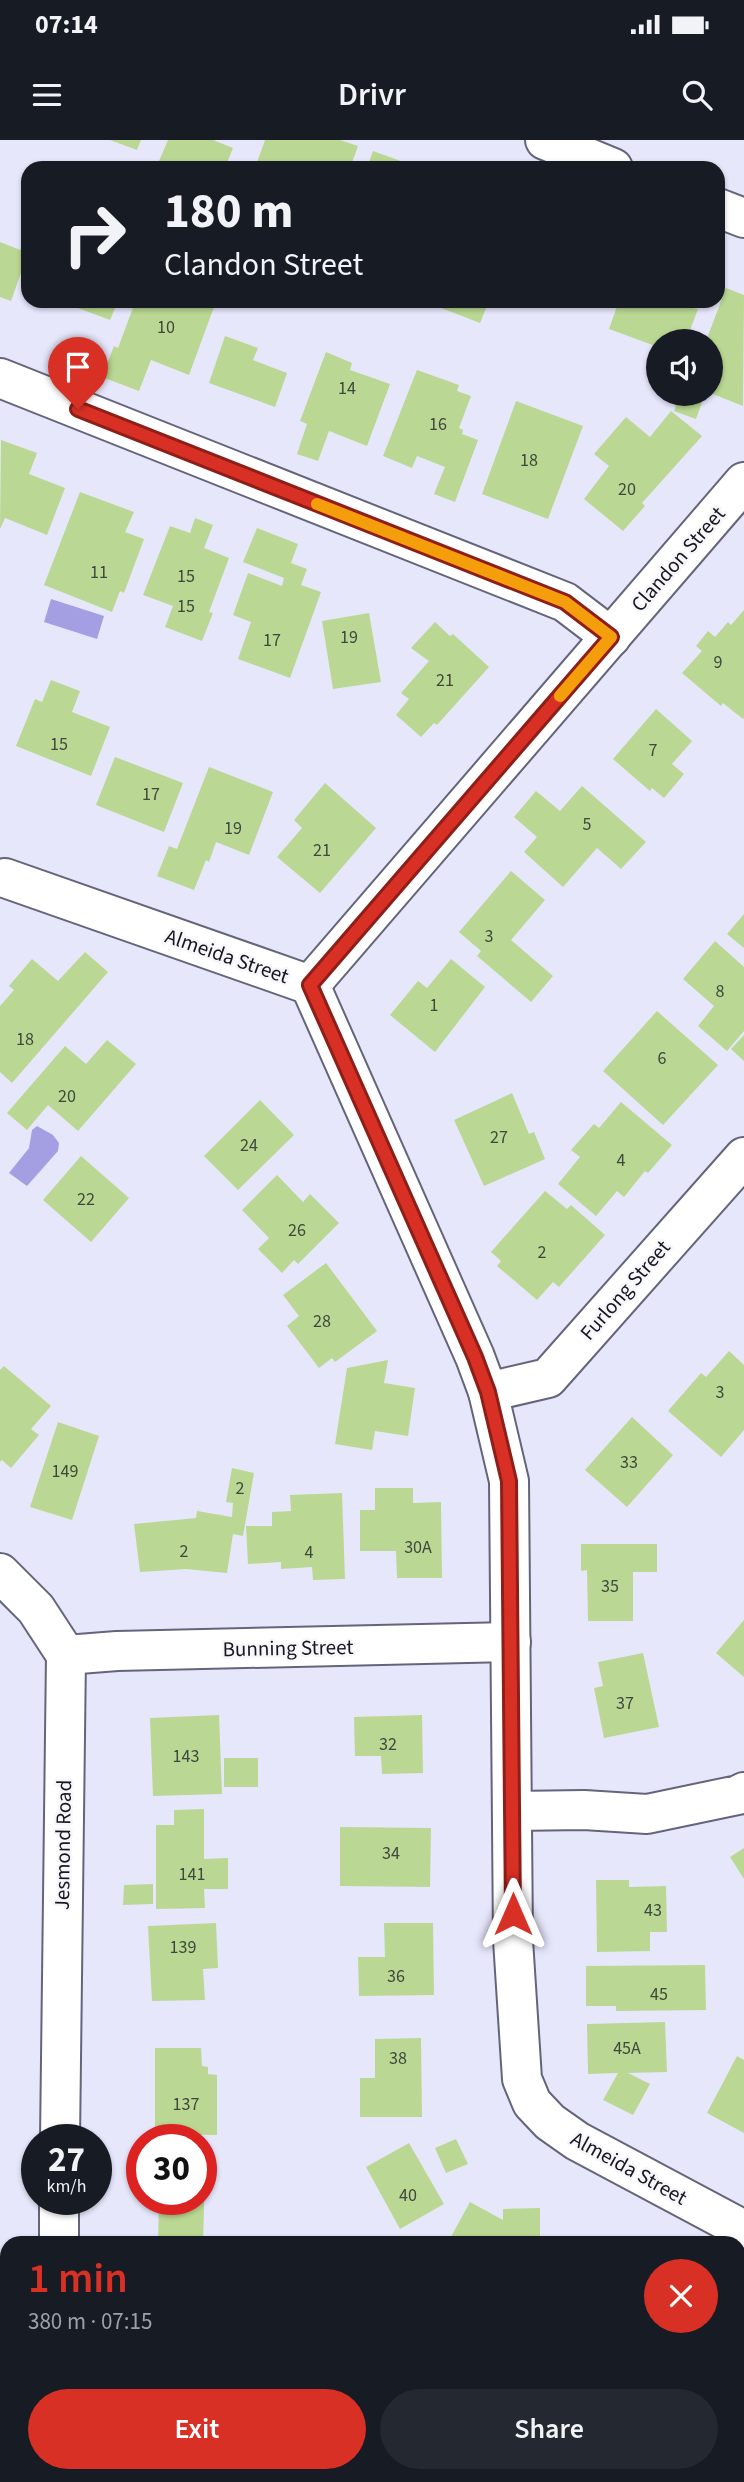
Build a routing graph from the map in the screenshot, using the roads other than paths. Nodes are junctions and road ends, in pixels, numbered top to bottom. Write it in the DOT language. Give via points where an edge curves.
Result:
graph roads {
  1 [pos="545,140"];
  2 [pos="596,161"];
  3 [pos="725,211"];
  4 [pos="744,218"];
  5 [pos="0,378"];
  6 [pos="744,482"];
  7 [pos="611,637"];
  8 [pos="5,878"];
  9 [pos="310,985"];
  10 [pos="744,1157"];
  11 [pos="488,1392"];
  12 [pos="0,1573"];
  13 [pos="511,1643"];
  14 [pos="66,1655"];
  15 [pos="744,1792"];
  16 [pos="513,1811"];
  17 [pos="60,2124"];
  18 [pos="60,2215"];
  19 [pos="744,2230"];
  20 [pos="59,2236"];
  1 -- 2 [label="street"];
  3 -- 4 [label="street"];
  5 -- 7 [label="street" via="565,602"];
  6 -- 7 [label="street, Clandon Street"];
  7 -- 9 [label="street, Clandon Street"];
  8 -- 9 [label="street, Almeida Street"];
  9 -- 11 [label="street, Almeida Street"];
  10 -- 11 [label="street, Furlong Street" via="548,1378"];
  11 -- 13 [label="street, Almeida Street" via="509,1481"];
  12 -- 14 [label="street" via="36,1609"];
  13 -- 14 [label="street, Bunning Street"];
  13 -- 16 [label="street, Almeida Street"];
  14 -- 17 [label="street, Jesmond Road"];
  15 -- 16 [label="street" via="647,1814"];
  16 -- 19 [label="street, Almeida Street" via="513,1940 522,2079 532,2103 577,2141"];
  18 -- 20 [label="street"];
}
